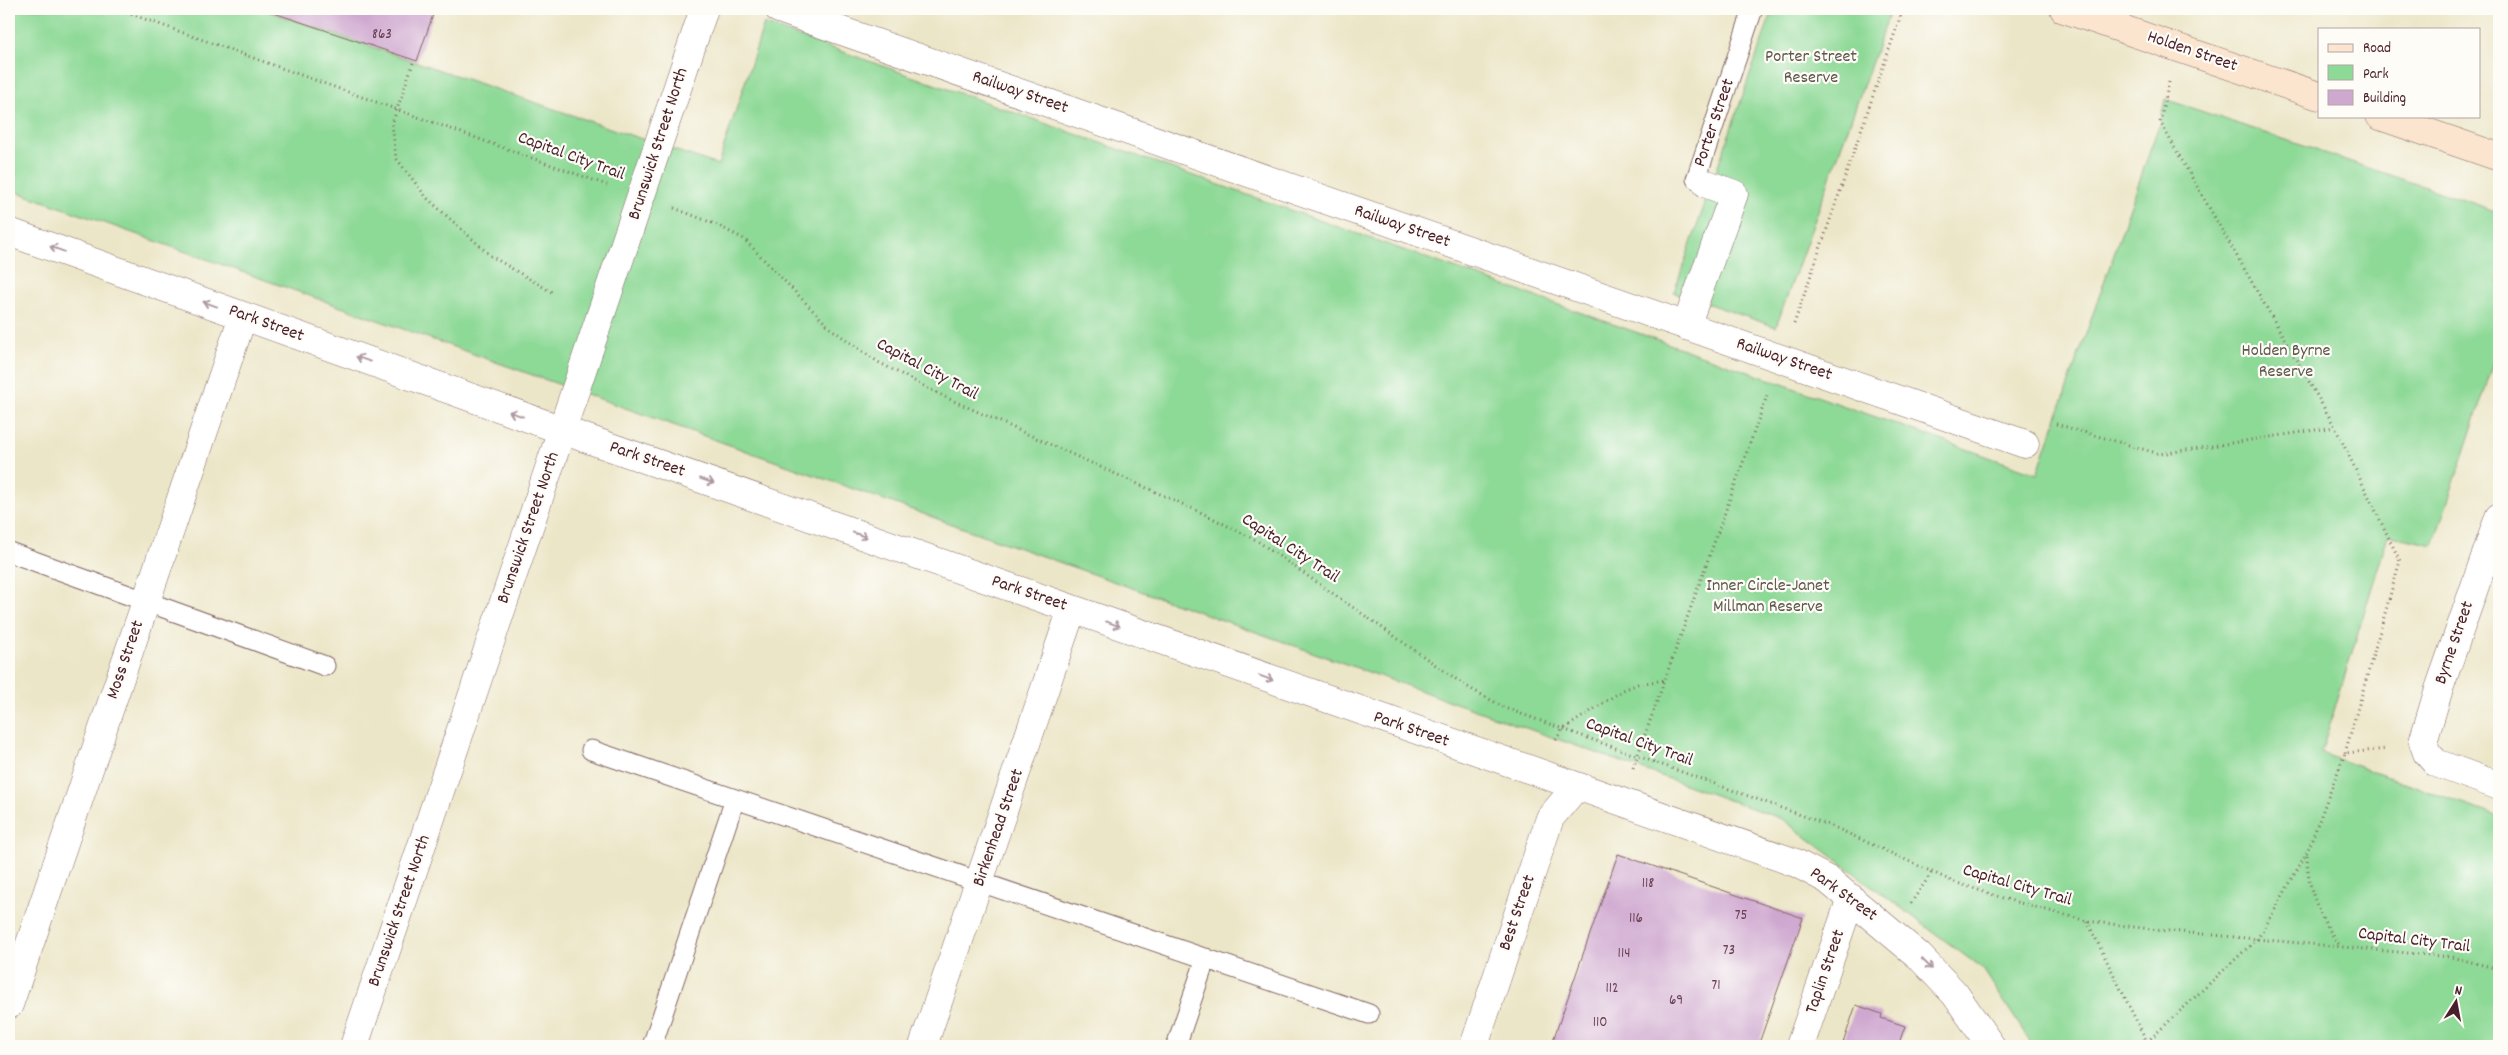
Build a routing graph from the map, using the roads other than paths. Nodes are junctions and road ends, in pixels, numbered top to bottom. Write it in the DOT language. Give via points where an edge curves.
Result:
graph roads {
  1 [pos="704,9"];
  2 [pos="779,9"];
  3 [pos="1753,9"];
  4 [pos="2064,9"];
  5 [pos="2318,96"];
  6 [pos="2386,118"];
  7 [pos="2499,157"];
  8 [pos="1708,184"];
  9 [pos="9,232"];
  10 [pos="243,316"];
  11 [pos="1686,326"];
  12 [pos="562,430"];
  13 [pos="2025,444"];
  14 [pos="2499,518"];
  15 [pos="9,552"];
  16 [pos="146,602"];
  17 [pos="1072,609"];
  18 [pos="326,666"];
  19 [pos="591,750"];
  20 [pos="2499,786"];
  21 [pos="1576,787"];
  22 [pos="735,799"];
  23 [pos="981,882"];
  24 [pos="1851,898"];
  25 [pos="1206,958"];
  26 [pos="9,1005"];
  27 [pos="1369,1014"];
  28 [pos="354,1046"];
  29 [pos="652,1046"];
  30 [pos="923,1046"];
  31 [pos="1176,1046"];
  32 [pos="1474,1046"];
  33 [pos="1800,1046"];
  34 [pos="1991,1046"];
  1 -- 12 [label="street, Brunswick Street North"];
  2 -- 11 [label="street, Railway Street"];
  3 -- 8 [label="lane, Porter Street" via="1696,179"];
  4 -- 5 [label="main road, Holden Street"];
  6 -- 7 [label="main road"];
  8 -- 11 [label="street, Porter Street" via="1734,194"];
  10 -- 9 [label="street, Park Street, one-way"];
  12 -- 10 [label="street, Park Street, one-way"];
  10 -- 16 [label="street, Moss Street"];
  11 -- 13 [label="street, Railway Street"];
  12 -- 17 [label="street, Park Street, one-way"];
  12 -- 28 [label="street, Brunswick Street North"];
  14 -- 20 [label="street, Byrne Street" via="2425,730 2432,754"];
  15 -- 16 [label="lane"];
  16 -- 18 [label="lane"];
  16 -- 26 [label="street, Moss Street"];
  17 -- 21 [label="street, Park Street, one-way"];
  17 -- 23 [label="street, Birkenhead Street"];
  19 -- 22 [label="lane"];
  21 -- 24 [label="street, Park Street" via="1796,863 1817,872"];
  21 -- 32 [label="street, Best Street" via="1550,818"];
  22 -- 23 [label="lane"];
  22 -- 29 [label="lane"];
  23 -- 25 [label="lane"];
  23 -- 30 [label="street, Birkenhead Street"];
  24 -- 33 [label="street, Taplin Street"];
  24 -- 34 [label="street, Park Street, one-way" via="1938,975"];
  25 -- 27 [label="lane"];
  25 -- 31 [label="lane"];
}
